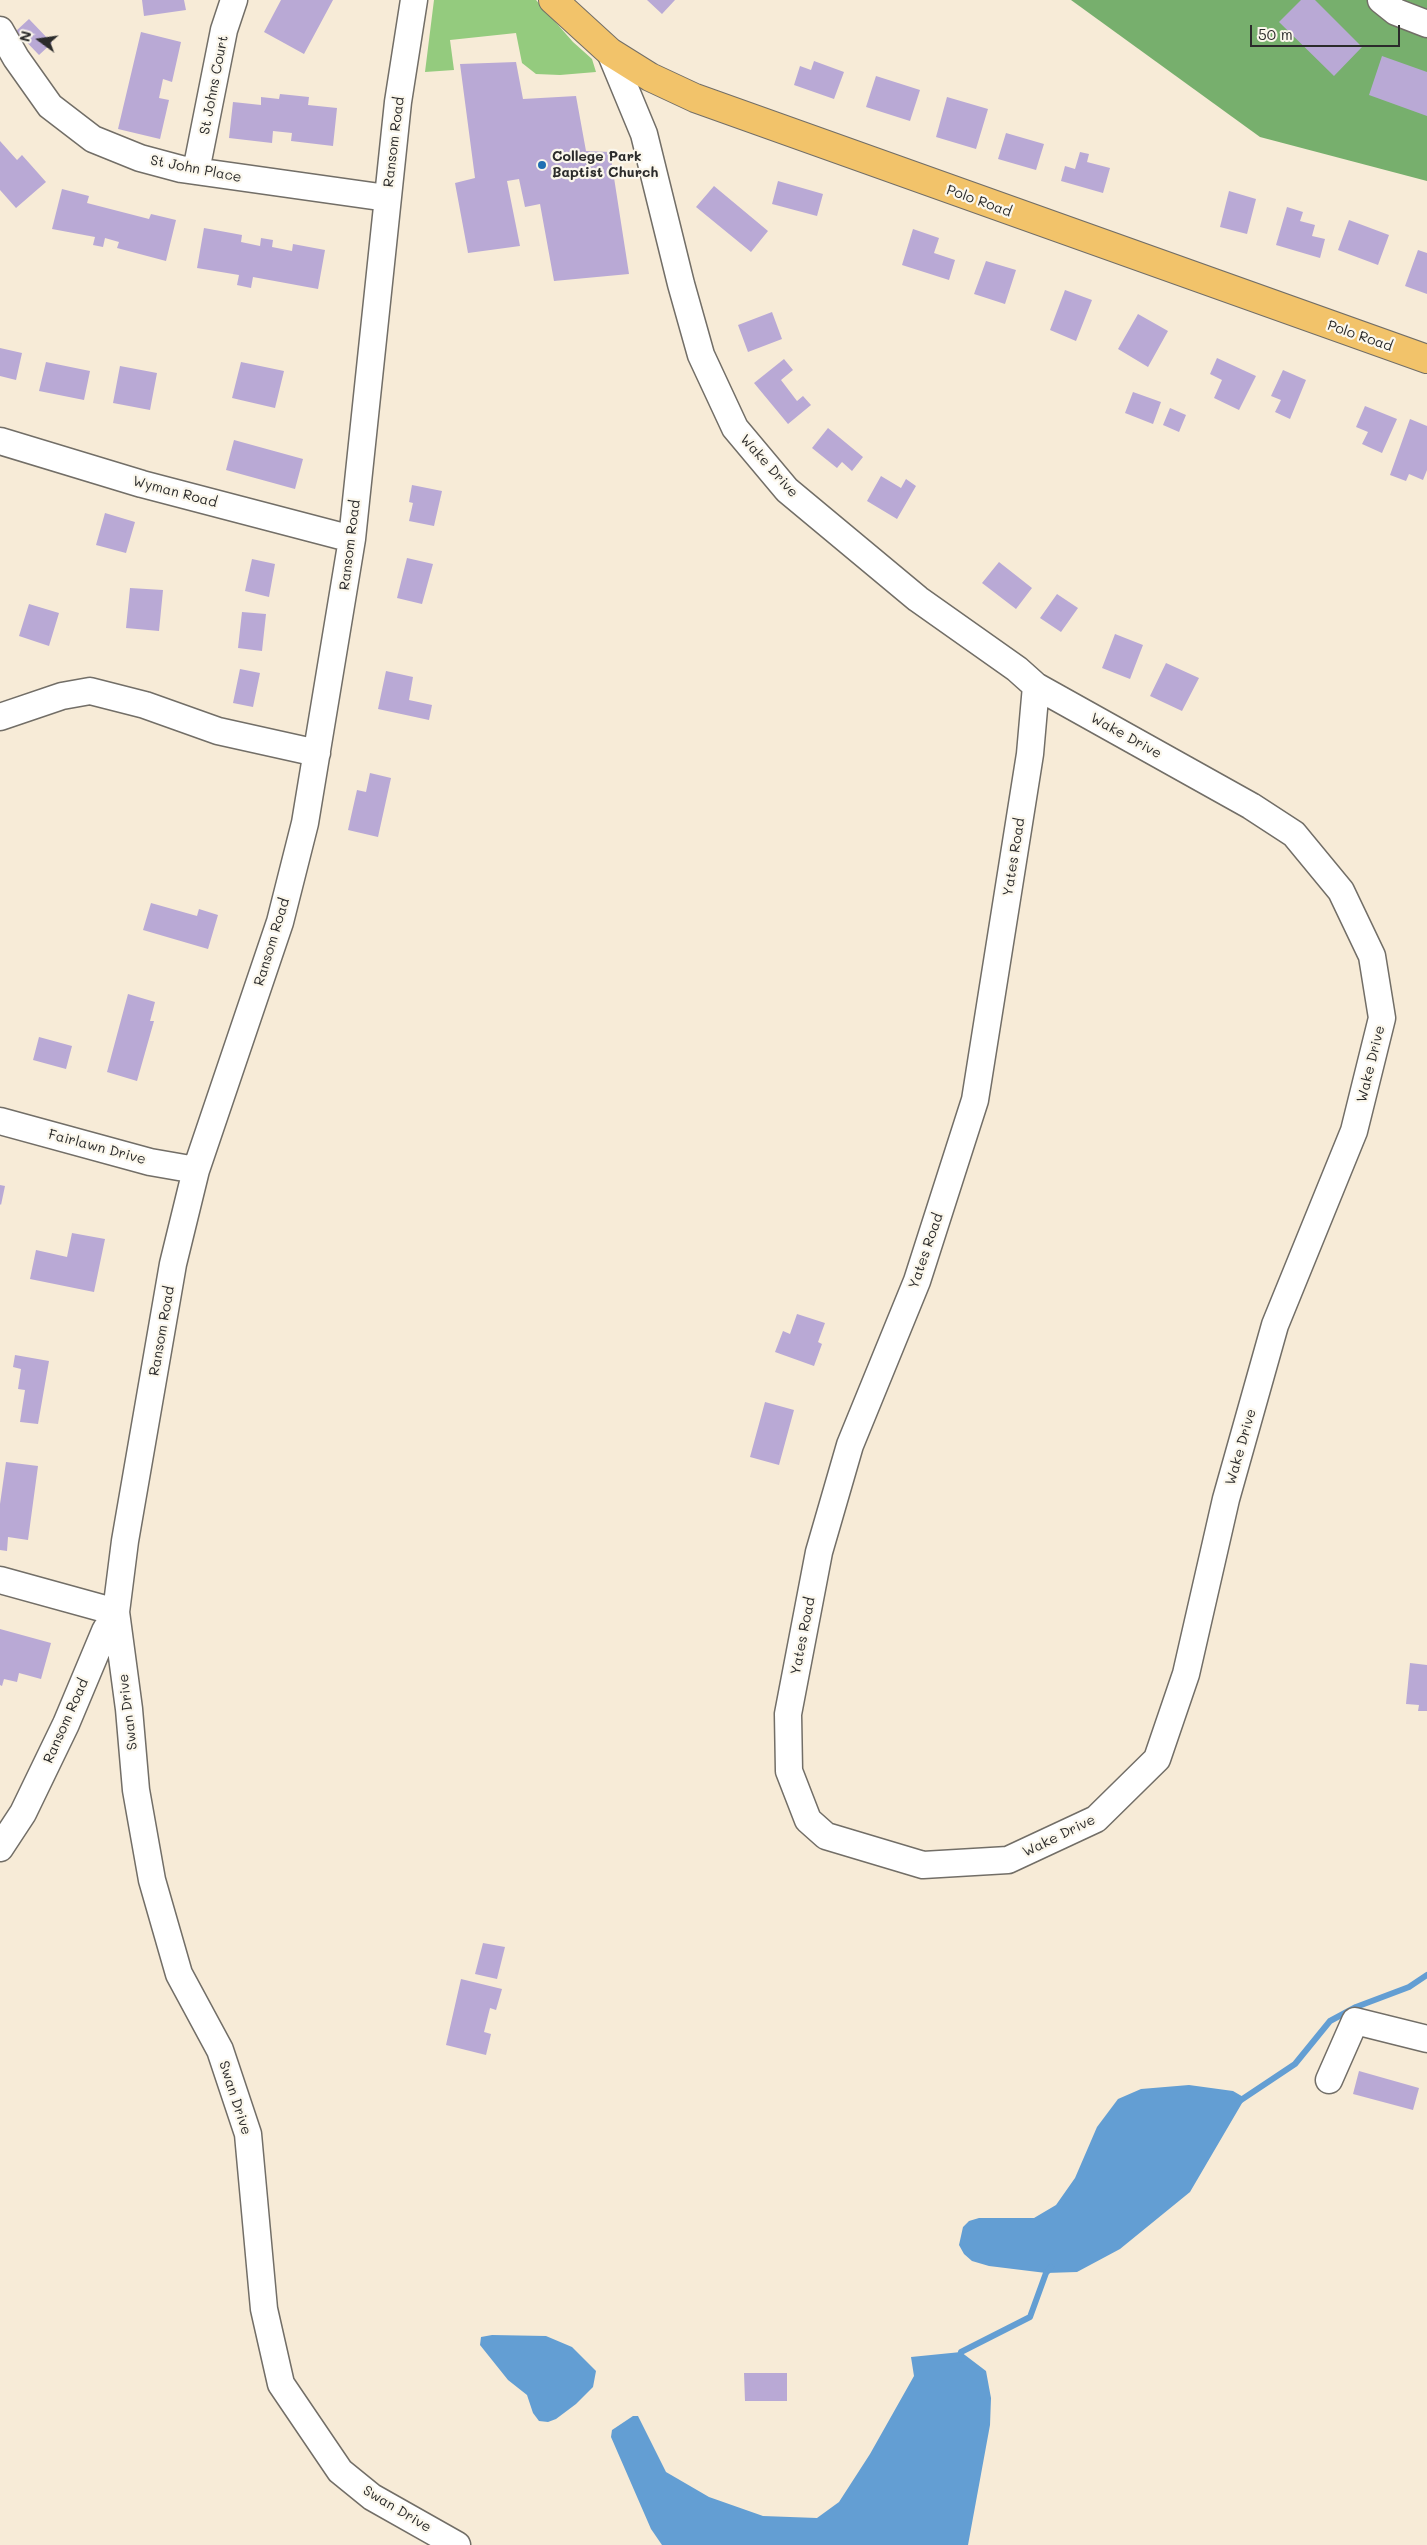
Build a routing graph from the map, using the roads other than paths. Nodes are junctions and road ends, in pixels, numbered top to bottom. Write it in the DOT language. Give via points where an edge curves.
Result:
graph roads {
  1 [pos="234,0"];
  2 [pos="414,0"];
  3 [pos="553,0"];
  4 [pos="1381,0"];
  5 [pos="1427,24"];
  6 [pos="0,30"];
  7 [pos="610,52"];
  8 [pos="196,171"];
  9 [pos="387,198"];
  10 [pos="1427,359"];
  11 [pos="0,441"];
  12 [pos="352,539"];
  13 [pos="1036,686"];
  14 [pos="0,716"];
  15 [pos="317,753"];
  16 [pos="0,1121"];
  17 [pos="196,1170"];
  18 [pos="0,1580"];
  19 [pos="116,1612"];
  20 [pos="802,1805"];
  21 [pos="0,1848"];
  22 [pos="1427,2039"];
  23 [pos="1329,2080"];
  24 [pos="457,2545"];
  1 -- 8 [label="street, St Johns Court" via="224,30"];
  2 -- 9 [label="street, Ransom Road"];
  3 -- 7 [label="main road, Polo Road"];
  4 -- 5 [label="street" via="1396,12"];
  6 -- 8 [label="street, St John Place" via="50,106 93,138 140,158"];
  7 -- 10 [label="main road, Polo Road" via="650,77 704,102"];
  7 -- 13 [label="street, Wake Drive" via="644,134 701,355 735,428 787,490 918,599 1017,668"];
  8 -- 9 [label="street, St John Place"];
  9 -- 12 [label="street, Ransom Road"];
  11 -- 12 [label="street, Wyman Road" via="142,484"];
  12 -- 15 [label="street, Ransom Road"];
  13 -- 20 [label="street, Yates Road" via="1030,754 975,1100 917,1281 850,1445 818,1552 788,1714 788,1772"];
  13 -- 20 [label="street, Wake Drive" via="1251,806 1294,834 1341,891 1372,956 1382,1018 1354,1131 1276,1325 1226,1499 1186,1674 1157,1759 1096,1819 1008,1860 923,1865 826,1836 808,1820"];
  14 -- 15 [label="street" via="62,696 90,691 145,705 218,731"];
  15 -- 17 [label="street, Ransom Road" via="280,922"];
  16 -- 17 [label="street, Fairlawn Drive" via="150,1162"];
  17 -- 19 [label="street, Ransom Road" via="173,1264 125,1541"];
  18 -- 19 [label="street"];
  19 -- 21 [label="street, Ransom Road" via="23,1813"];
  19 -- 24 [label="street, Swan Drive" via="136,1790 152,1880 179,1974 220,2050 248,2134 264,2309 281,2384 340,2471 372,2497"];
  22 -- 23 [label="street" via="1355,2021"];
}
